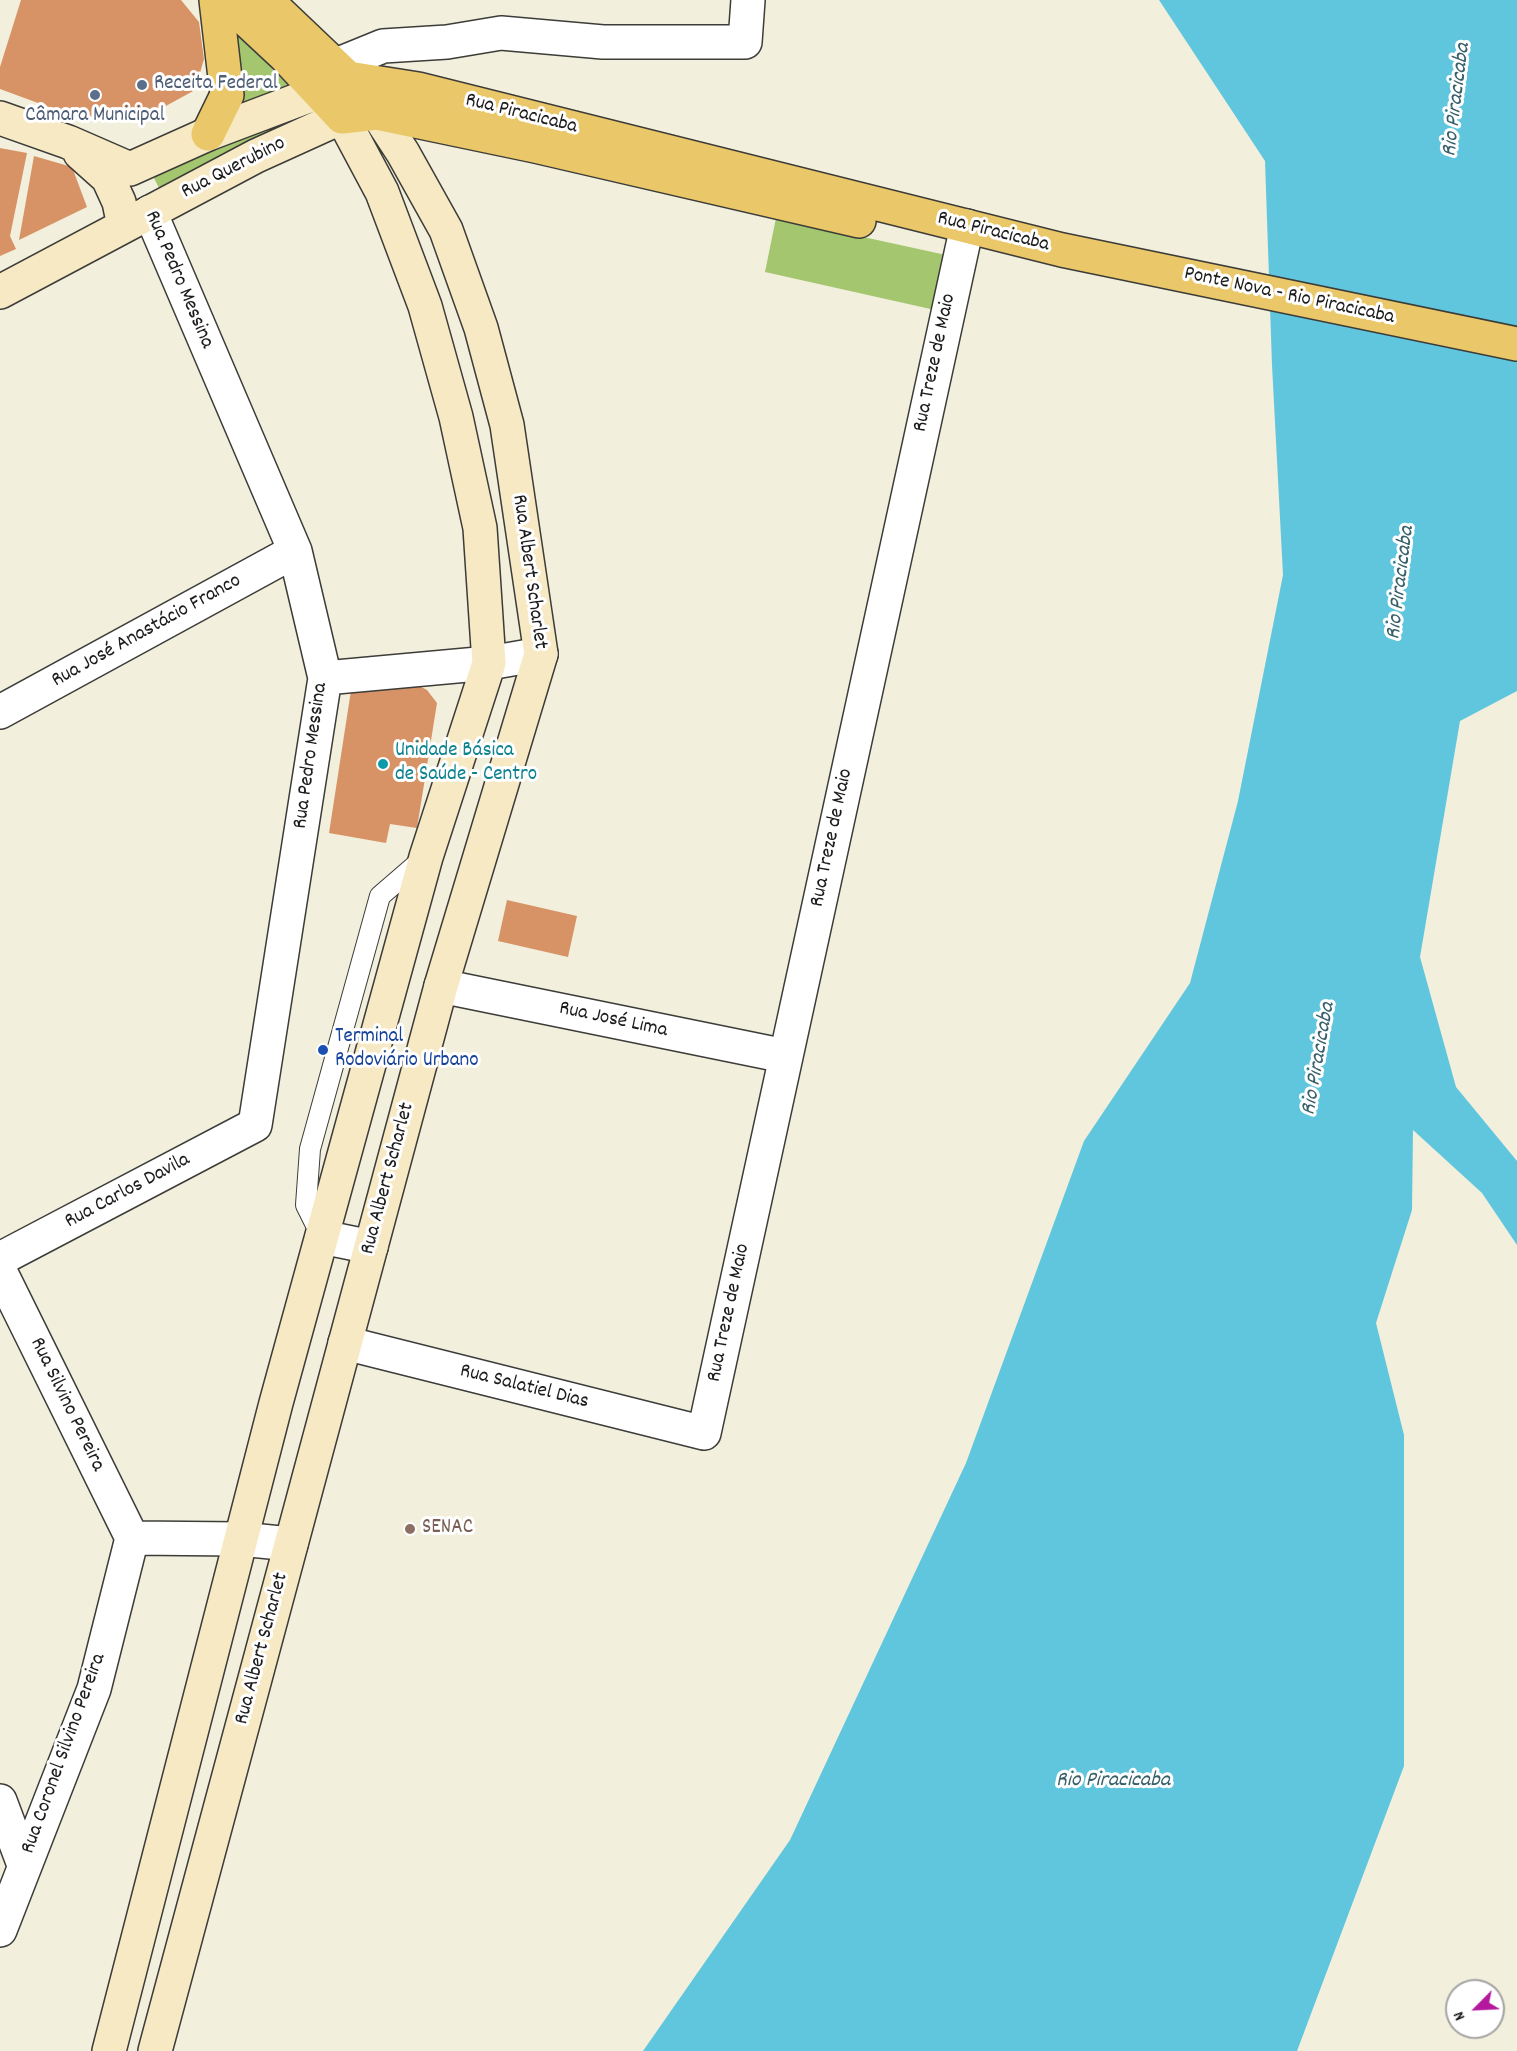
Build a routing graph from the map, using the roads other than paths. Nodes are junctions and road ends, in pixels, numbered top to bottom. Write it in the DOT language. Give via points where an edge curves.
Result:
graph roads {
  1 [pos="216,0"];
  2 [pos="225,0"];
  3 [pos="266,0"];
  4 [pos="748,0"];
  5 [pos="334,79"];
  6 [pos="377,113"];
  7 [pos="342,117"];
  8 [pos="0,118"];
  9 [pos="208,134"];
  10 [pos="68,142"];
  11 [pos="130,169"];
  12 [pos="137,219"];
  13 [pos="964,235"];
  14 [pos="1062,250"];
  15 [pos="0,292"];
  16 [pos="1517,344"];
  17 [pos="295,552"];
  18 [pos="541,654"];
  19 [pos="489,663"];
  20 [pos="325,678"];
  21 [pos="0,712"];
  22 [pos="426,857"];
  23 [pos="477,868"];
  24 [pos="441,986"];
  25 [pos="785,1056"];
  26 [pos="255,1125"];
  27 [pos="322,1237"];
  28 [pos="371,1247"];
  29 [pos="0,1259"];
  30 [pos="0,1272"];
  31 [pos="345,1343"];
  32 [pos="704,1433"];
  33 [pos="132,1538"];
  34 [pos="240,1539"];
  35 [pos="291,1544"];
  36 [pos="0,1801"];
  37 [pos="24,1865"];
  38 [pos="0,1930"];
  39 [pos="109,2051"];
  40 [pos="155,2051"];
  1 -- 9 [label="main road" via="227,94"];
  2 -- 5 [label="main road"];
  3 -- 5 [label="main road"];
  4 -- 5 [label="street" via="745,42 603,42 501,33 447,42 383,46"];
  5 -- 6 [label="main road"];
  5 -- 7 [label="main road"];
  5 -- 9 [label="main road"];
  5 -- 13 [label="main road, Rua Piracicaba" via="418,89"];
  6 -- 7 [label="main road, Rua Piracicaba"];
  6 -- 13 [label="main road, Rua Piracicaba"];
  6 -- 18 [label="main road, Rua Albert Scharlet" via="446,230 481,328 507,425"];
  7 -- 12 [label="main road, Rua Querubino" via="256,156"];
  7 -- 19 [label="main road, Rua Albert Scharlet" via="382,192 425,306 456,417 480,528"];
  8 -- 10 [label="main road"];
  9 -- 11 [label="main road"];
  10 -- 11 [label="main road"];
  10 -- 12 [label="main road" via="108,178 119,202"];
  11 -- 12 [label="main road, Rua Pedro Messina"];
  12 -- 15 [label="main road, Rua Querubino"];
  12 -- 17 [label="street, Rua Pedro Messina"];
  13 -- 14 [label="main road, Rua Piracicaba"];
  13 -- 25 [label="street, Rua Treze de Maio"];
  14 -- 16 [label="main road, Ponte Nova - Rio Piracicaba"];
  17 -- 20 [label="street, Rua Pedro Messina"];
  17 -- 21 [label="street, Rua José Anastácio Franco"];
  18 -- 19 [label="street"];
  18 -- 23 [label="main road, Rua Albert Scharlet"];
  19 -- 20 [label="street"];
  19 -- 22 [label="main road, Rua Albert Scharlet"];
  20 -- 26 [label="street, Rua Pedro Messina"];
  22 -- 23 [label="main road"];
  22 -- 27 [label="main road, Rua Albert Scharlet"];
  23 -- 24 [label="main road, Rua Albert Scharlet"];
  24 -- 25 [label="street, Rua José Lima"];
  24 -- 28 [label="main road, Rua Albert Scharlet"];
  25 -- 32 [label="street, Rua Treze de Maio"];
  26 -- 29 [label="street, Rua Carlos Davila"];
  27 -- 28 [label="street"];
  27 -- 34 [label="main road, Rua Albert Scharlet"];
  28 -- 31 [label="main road, Rua Albert Scharlet"];
  30 -- 33 [label="street, Rua Silvino Pereira"];
  31 -- 32 [label="street, Rua Salatiel Dias"];
  31 -- 35 [label="main road, Rua Albert Scharlet"];
  33 -- 34 [label="street"];
  33 -- 37 [label="street, Rua Coronel Silvino Pereira" via="94,1689"];
  34 -- 35 [label="street"];
  34 -- 39 [label="main road, Rua Albert Scharlet"];
  35 -- 40 [label="main road, Rua Albert Scharlet"];
  36 -- 37 [label="street"];
  37 -- 38 [label="street, Rua Coronel Silvino Pereira"];
}
